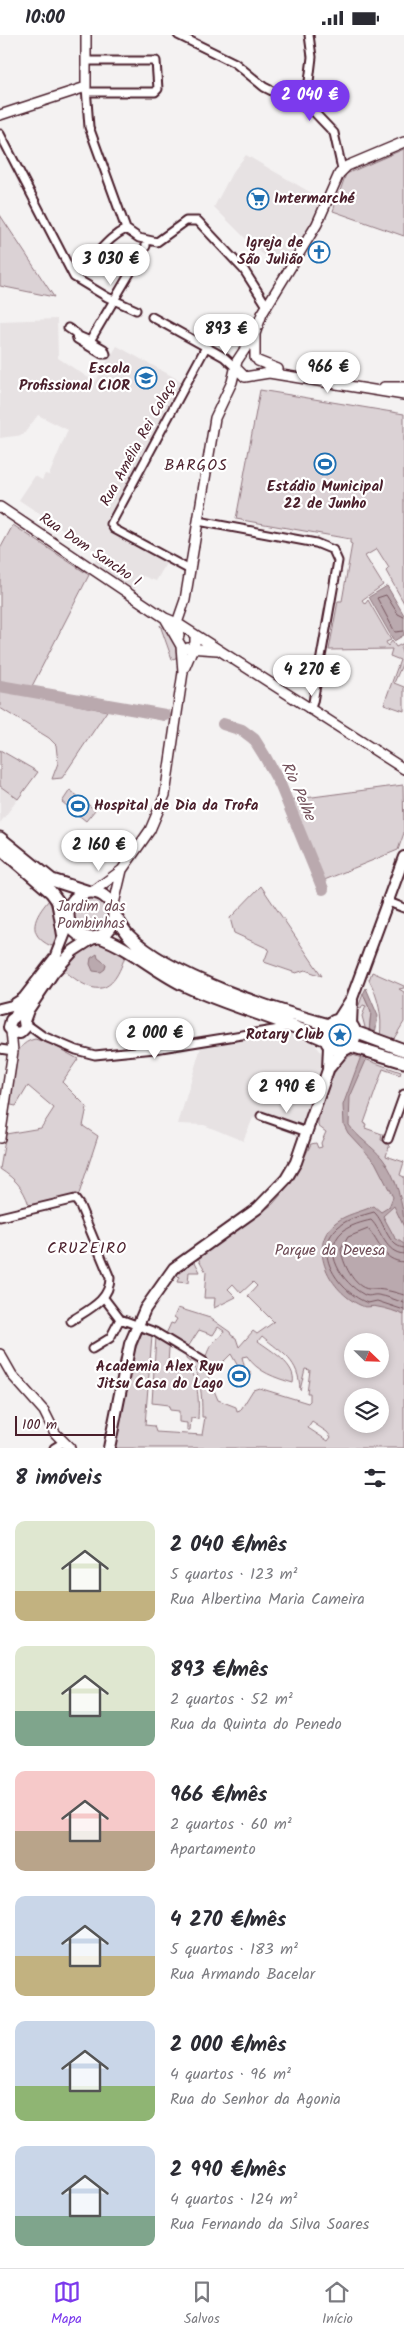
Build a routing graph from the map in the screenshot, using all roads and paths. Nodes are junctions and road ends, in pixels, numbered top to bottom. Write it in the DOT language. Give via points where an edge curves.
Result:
graph roads {
  1 [pos="86,35"];
  2 [pos="178,35"];
  3 [pos="309,35"];
  4 [pos="86,61"];
  5 [pos="86,90"];
  6 [pos="306,106"];
  7 [pos="0,115"];
  8 [pos="0,134"];
  9 [pos="404,142"];
  10 [pos="342,169"];
  11 [pos="126,229"];
  12 [pos="146,241"];
  13 [pos="73,273"];
  14 [pos="115,300"];
  15 [pos="267,306"];
  16 [pos="136,310"];
  17 [pos="152,317"];
  18 [pos="68,328"];
  19 [pos="77,334"];
  20 [pos="256,335"];
  21 [pos="90,341"];
  22 [pos="206,347"];
  23 [pos="224,357"];
  24 [pos="240,357"];
  25 [pos="256,359"];
  26 [pos="236,368"];
  27 [pos="251,377"];
  28 [pos="404,387"];
  29 [pos="228,392"];
  30 [pos="404,395"];
  31 [pos="0,507"];
  32 [pos="198,521"];
  33 [pos="190,570"];
  34 [pos="185,600"];
  35 [pos="165,618"];
  36 [pos="178,623"];
  37 [pos="192,633"];
  38 [pos="180,640"];
  39 [pos="192,647"];
  40 [pos="203,649"];
  41 [pos="217,650"];
  42 [pos="187,659"];
  43 [pos="183,671"];
  44 [pos="310,710"];
  45 [pos="400,766"];
  46 [pos="404,774"];
  47 [pos="0,838"];
  48 [pos="0,848"];
  49 [pos="404,857"];
  50 [pos="122,870"];
  51 [pos="90,892"];
  52 [pos="57,899"];
  53 [pos="386,901"];
  54 [pos="404,908"];
  55 [pos="113,911"];
  56 [pos="68,919"];
  57 [pos="96,938"];
  58 [pos="63,940"];
  59 [pos="24,998"];
  60 [pos="352,998"];
  61 [pos="0,1009"];
  62 [pos="0,1019"];
  63 [pos="333,1022"];
  64 [pos="18,1025"];
  65 [pos="293,1027"];
  66 [pos="353,1028"];
  67 [pos="328,1043"];
  68 [pos="348,1048"];
  69 [pos="0,1049"];
  70 [pos="404,1050"];
  71 [pos="13,1051"];
  72 [pos="404,1062"];
  73 [pos="328,1070"];
  74 [pos="404,1094"];
  75 [pos="261,1116"];
  76 [pos="307,1132"];
  77 [pos="0,1138"];
  78 [pos="388,1139"];
  79 [pos="0,1217"];
  80 [pos="104,1298"];
  81 [pos="120,1319"];
  82 [pos="70,1321"];
  83 [pos="137,1325"];
  84 [pos="92,1349"];
  85 [pos="0,1353"];
  86 [pos="204,1361"];
  87 [pos="67,1445"];
  88 [pos="54,1448"];
  89 [pos="108,1448"];
  1 -- 4 [label="street"];
  2 -- 6 [label="street" via="236,63 264,87"];
  3 -- 6 [label="street" via="312,57"];
  4 -- 5 [label="street"];
  4 -- 5 [label="street" via="156,61 158,89 155,92"];
  5 -- 7 [label="street"];
  5 -- 11 [label="street" via="91,133"];
  6 -- 10 [label="street" via="334,133"];
  8 -- 13 [label="street"];
  9 -- 10 [label="street"];
  10 -- 15 [label="street" via="317,224"];
  11 -- 12 [label="street"];
  11 -- 13 [label="street" via="110,239 87,264"];
  12 -- 14 [label="street"];
  12 -- 15 [label="street" via="162,240 186,221 198,221 240,265"];
  13 -- 14 [label="street" via="76,279"];
  14 -- 16 [label="street"];
  14 -- 21 [label="street"];
  15 -- 20 [label="street"];
  17 -- 22 [label="street"];
  18 -- 19 [label="street"];
  19 -- 21 [label="street"];
  19 -- 21 [label="street" via="77,339 102,354 106,353"];
  20 -- 24 [label="street"];
  20 -- 25 [label="street"];
  22 -- 23 [label="street"];
  22 -- 33 [label="street, Rua Amélia Rei Colaço" via="111,524 114,529"];
  23 -- 24 [label="street"];
  23 -- 26 [label="street"];
  24 -- 25 [label="street" via="249,355"];
  24 -- 26 [label="street"];
  25 -- 27 [label="street" via="259,368"];
  25 -- 28 [label="street" via="275,369 376,386"];
  26 -- 27 [label="street" via="241,375"];
  26 -- 29 [label="street"];
  27 -- 29 [label="street"];
  27 -- 30 [label="street" via="269,373"];
  29 -- 32 [label="street" via="215,418"];
  31 -- 35 [label="street, Rua Dom Sancho I"];
  32 -- 33 [label="street"];
  32 -- 44 [label="street" via="316,543 333,550 338,561"];
  33 -- 34 [label="street"];
  34 -- 36 [label="street"];
  34 -- 37 [label="street" via="186,621"];
  35 -- 36 [label="street, Rua Dom Sancho I"];
  35 -- 38 [label="street, Rua Dom Sancho I"];
  36 -- 37 [label="street, Rua Dom Sancho I"];
  36 -- 38 [label="street"];
  37 -- 38 [label="street" via="183,632"];
  37 -- 39 [label="street" via="196,640"];
  37 -- 41 [label="street, Rua Dom Sancho I"];
  38 -- 39 [label="street, Rua Dom Sancho I" via="185,648"];
  38 -- 43 [label="street"];
  39 -- 40 [label="street, Rua Dom Sancho I"];
  39 -- 42 [label="street"];
  40 -- 41 [label="street, Rua Dom Sancho I"];
  40 -- 42 [label="street"];
  41 -- 44 [label="street, Rua Dom Sancho I"];
  42 -- 43 [label="street"];
  43 -- 50 [label="street" via="165,795 150,829"];
  44 -- 45 [label="street, Rua Dom Sancho I"];
  45 -- 46 [label="street, Rua Dom Sancho I"];
  47 -- 51 [label="main road" via="52,880"];
  48 -- 52 [label="main road"];
  49 -- 53 [label="main road"];
  50 -- 51 [label="street"];
  50 -- 55 [label="street"];
  51 -- 55 [label="main road" via="105,897"];
  51 -- 56 [label="main road" via="72,902"];
  52 -- 56 [label="main road"];
  52 -- 58 [label="main road"];
  53 -- 54 [label="street"];
  53 -- 60 [label="main road"];
  55 -- 57 [label="main road" via="112,925"];
  55 -- 63 [label="main road" via="135,941 185,973 224,989"];
  56 -- 57 [label="main road" via="78,935"];
  56 -- 58 [label="main road"];
  57 -- 64 [label="main road" via="77,947 63,960"];
  57 -- 65 [label="main road" via="125,948 188,987"];
  58 -- 59 [label="main road" via="55,958"];
  59 -- 61 [label="main road"];
  59 -- 64 [label="main road"];
  60 -- 63 [label="main road"];
  60 -- 66 [label="main road"];
  61 -- 64 [label="main road"];
  62 -- 64 [label="main road"];
  63 -- 66 [label="main road"];
  63 -- 67 [label="main road" via="325,1032"];
  64 -- 65 [label="street" via="95,1055"];
  64 -- 71 [label="street"];
  65 -- 67 [label="main road"];
  66 -- 68 [label="main road"];
  66 -- 70 [label="main road"];
  67 -- 68 [label="main road" via="338,1050"];
  67 -- 73 [label="main road"];
  68 -- 72 [label="main road"];
  68 -- 73 [label="main road"];
  69 -- 71 [label="street"];
  71 -- 77 [label="street"];
  73 -- 76 [label="main road"];
  74 -- 78 [label="street"];
  75 -- 76 [label="street"];
  76 -- 83 [label="main road" via="293,1167 275,1193 174,1268"];
  79 -- 80 [label="street" via="75,1199 110,1279 110,1288"];
  80 -- 81 [label="street"];
  80 -- 82 [label="street"];
  81 -- 83 [label="street"];
  81 -- 84 [label="street" via="110,1338"];
  83 -- 86 [label="street" via="163,1336"];
  83 -- 89 [label="main road" via="126,1359"];
  85 -- 87 [label="street" via="12,1375 40,1405 51,1427"];
  87 -- 88 [label="street"];
}
